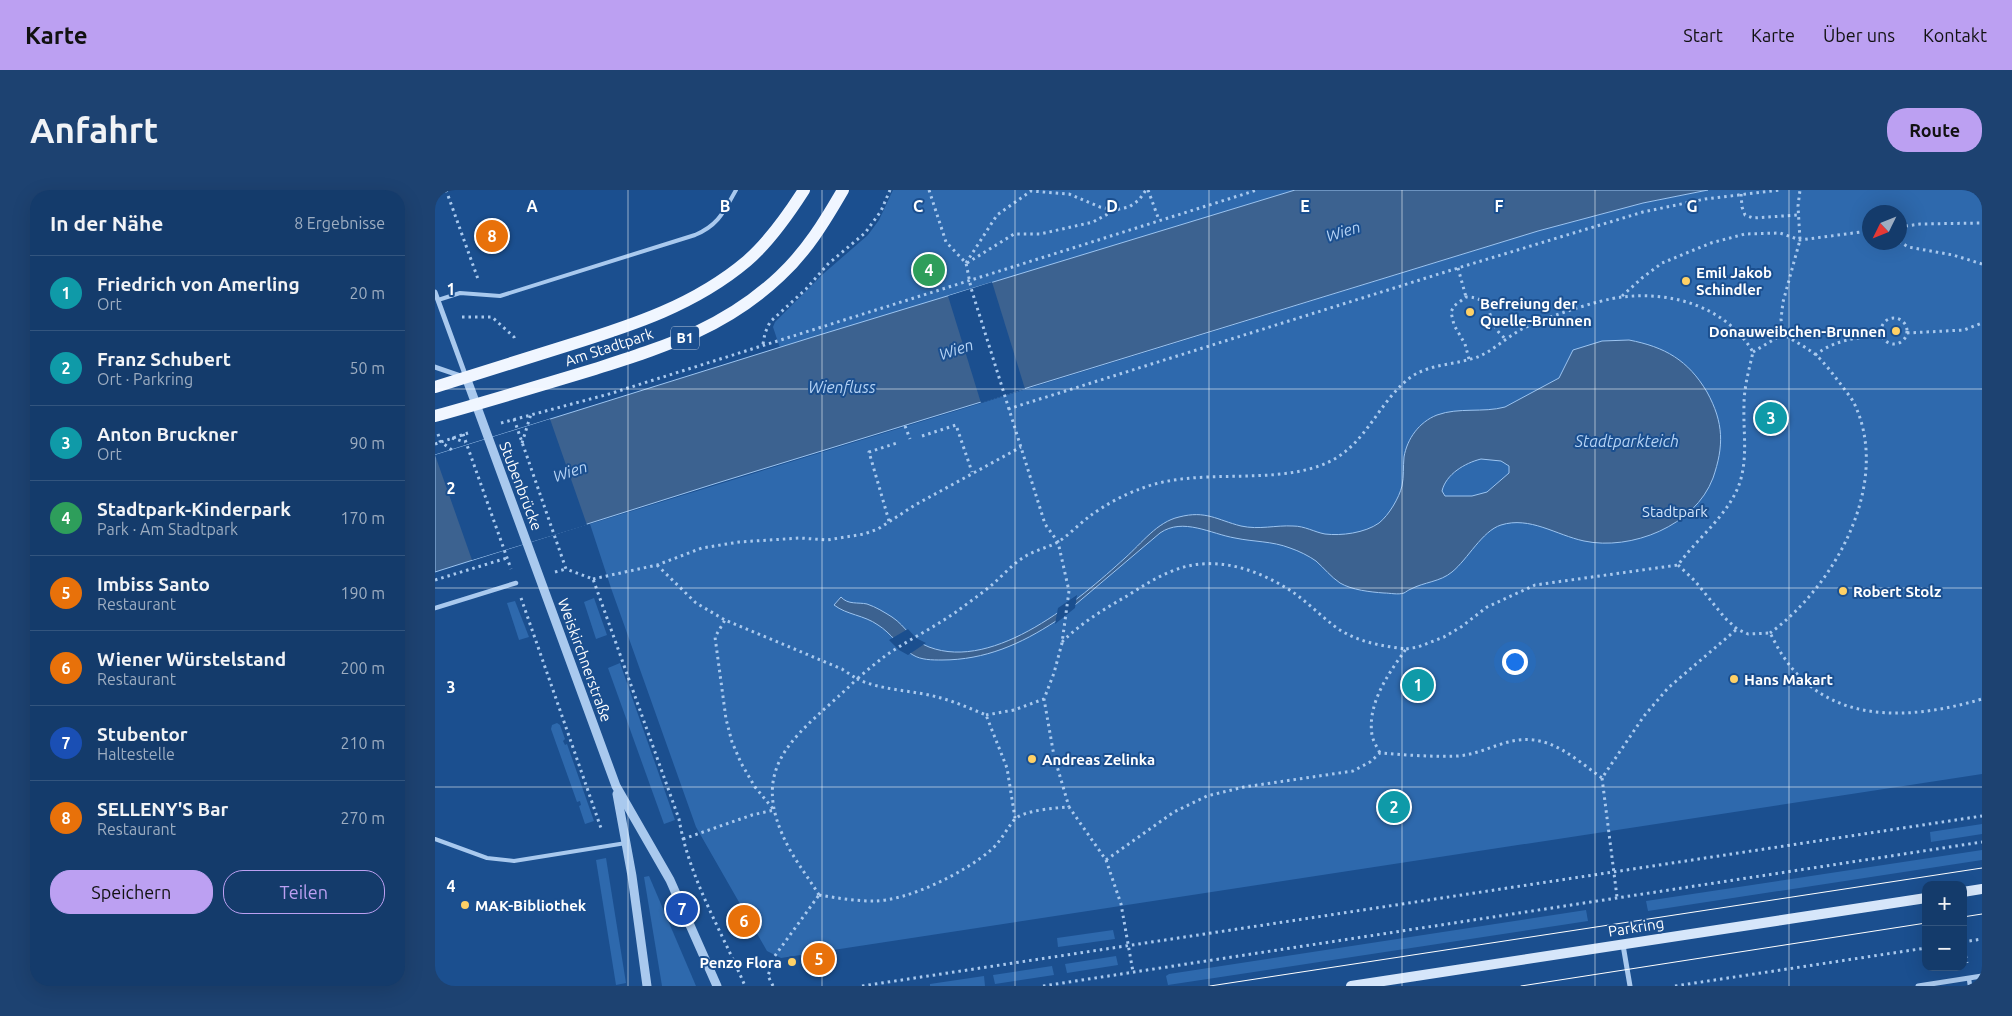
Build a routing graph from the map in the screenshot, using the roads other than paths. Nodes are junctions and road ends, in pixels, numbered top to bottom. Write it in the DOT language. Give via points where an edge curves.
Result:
graph roads {
  1 [pos="737,190"];
  2 [pos="804,190"];
  3 [pos="843,190"];
  4 [pos="435,292"];
  5 [pos="438,300"];
  6 [pos="435,367"];
  7 [pos="466,377"];
  8 [pos="435,387"];
  9 [pos="475,405"];
  10 [pos="435,416"];
  11 [pos="528,543"];
  12 [pos="516,583"];
  13 [pos="435,608"];
  14 [pos="616,786"];
  15 [pos="435,839"];
  16 [pos="626,843"];
  17 [pos="1982,890"];
  18 [pos="1967,892"];
  19 [pos="1922,899"];
  20 [pos="1623,945"];
  21 [pos="1982,976"];
  22 [pos="1969,978"];
  23 [pos="647,986"];
  24 [pos="717,986"];
  25 [pos="1351,986"];
  26 [pos="1630,986"];
  27 [pos="1917,986"];
  28 [pos="1970,986"];
  1 -- 5 [label="lane" via="720,218 695,235 500,296 460,293"];
  2 -- 7 [label="main road, Am Stadtpark / B1" via="773,235 748,260 693,298 631,325"];
  3 -- 9 [label="main road, Am Stadtpark / B1" via="804,250 781,275 733,313 664,346"];
  4 -- 5 [label="street"];
  5 -- 7 [label="street"];
  6 -- 7 [label="street"];
  7 -- 8 [label="main road, B1"];
  7 -- 9 [label="street, Stubenbrücke"];
  9 -- 10 [label="main road, B1"];
  9 -- 11 [label="street, Stubenbrücke"];
  11 -- 14 [label="street, Weiskirchnerstraße"];
  12 -- 13 [label="street"];
  14 -- 16 [label="street, Weiskirchnerstraße"];
  14 -- 24 [label="street, Weiskirchnerstraße" via="670,880"];
  15 -- 16 [label="lane" via="487,858 514,861"];
  16 -- 23 [label="street, Weiskirchnerstraße"];
  17 -- 18 [label="main road"];
  19 -- 20 [label="main road, Parkring"];
  20 -- 25 [label="main road, Parkring"];
  20 -- 26 [label="street"];
  21 -- 22 [label="street"];
  22 -- 27 [label="street"];
  22 -- 28 [label="street"];
}
